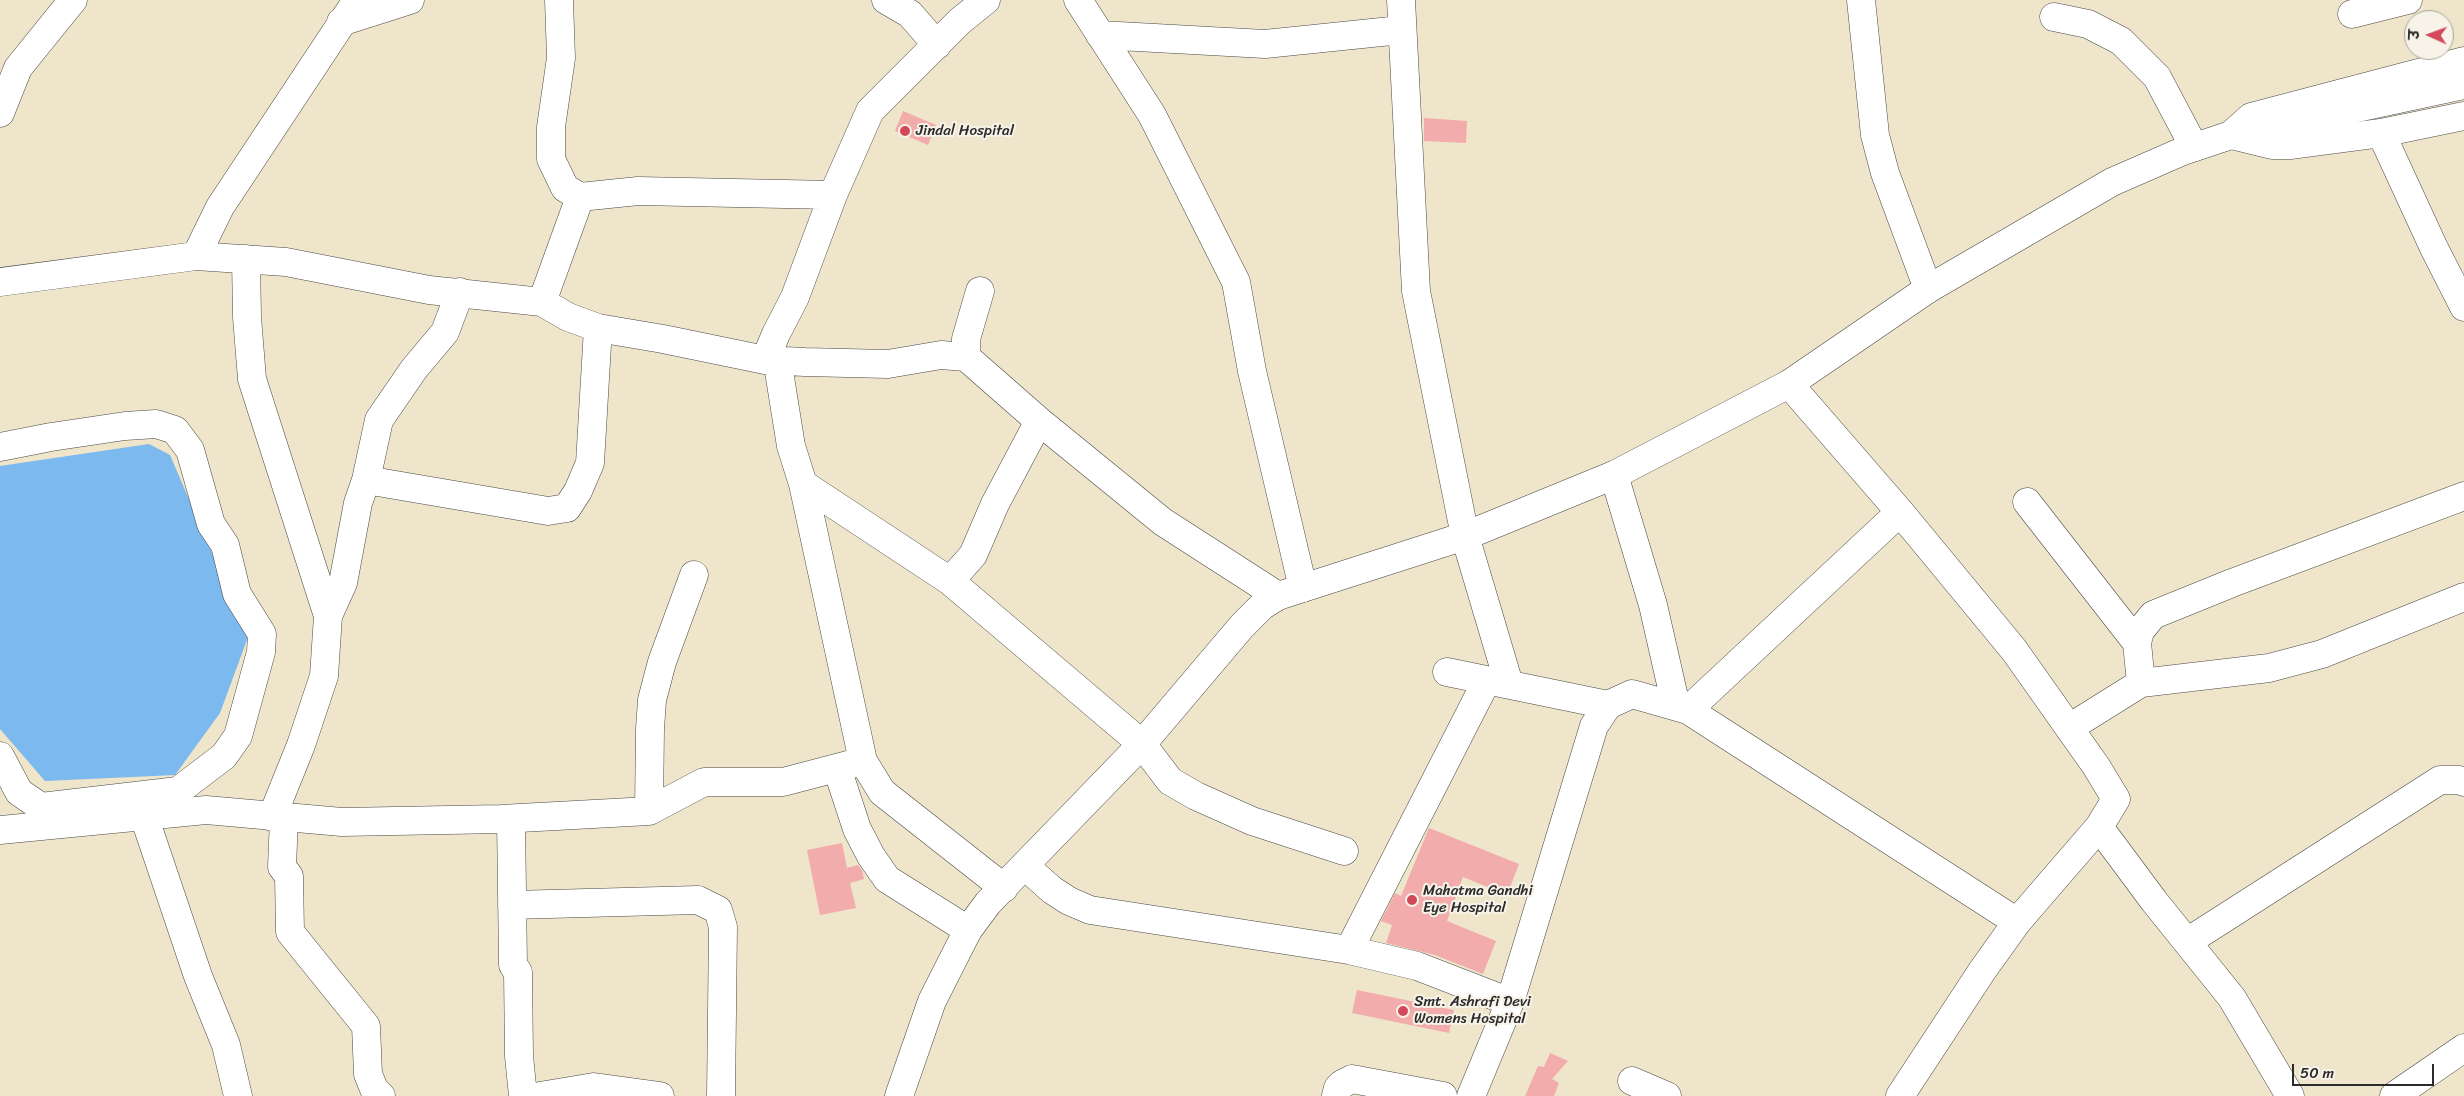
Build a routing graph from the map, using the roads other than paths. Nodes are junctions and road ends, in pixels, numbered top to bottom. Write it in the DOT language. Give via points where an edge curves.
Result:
graph roads {
  1 [pos="73,0"];
  2 [pos="357,0"];
  3 [pos="410,0"];
  4 [pos="559,0"];
  5 [pos="886,0"];
  6 [pos="986,0"];
  7 [pos="1078,0"];
  8 [pos="1401,0"];
  9 [pos="1861,0"];
  10 [pos="2408,0"];
  11 [pos="2352,14"];
  12 [pos="2054,17"];
  13 [pos="341,22"];
  14 [pos="1401,30"];
  15 [pos="1100,35"];
  16 [pos="937,45"];
  17 [pos="2464,61"];
  18 [pos="2464,85"];
  19 [pos="0,113"];
  20 [pos="2464,116"];
  21 [pos="2381,133"];
  22 [pos="2231,135"];
  23 [pos="2194,147"];
  24 [pos="833,195"];
  25 [pos="580,197"];
  26 [pos="196,256"];
  27 [pos="246,259"];
  28 [pos="0,282"];
  29 [pos="1928,289"];
  30 [pos="980,290"];
  31 [pos="460,292"];
  32 [pos="542,302"];
  33 [pos="2464,307"];
  34 [pos="598,328"];
  35 [pos="966,357"];
  36 [pos="771,360"];
  37 [pos="1789,384"];
  38 [pos="1039,421"];
  39 [pos="0,447"];
  40 [pos="1614,475"];
  41 [pos="366,480"];
  42 [pos="803,484"];
  43 [pos="2464,496"];
  44 [pos="2027,502"];
  45 [pos="1900,512"];
  46 [pos="1465,536"];
  47 [pos="694,575"];
  48 [pos="950,581"];
  49 [pos="1303,588"];
  50 [pos="1278,596"];
  51 [pos="2464,597"];
  52 [pos="328,616"];
  53 [pos="2137,643"];
  54 [pos="1446,672"];
  55 [pos="1498,682"];
  56 [pos="2141,684"];
  57 [pos="1608,704"];
  58 [pos="1682,708"];
  59 [pos="2069,728"];
  60 [pos="1142,744"];
  61 [pos="0,756"];
  62 [pos="850,764"];
  63 [pos="2464,782"];
  64 [pos="155,808"];
  65 [pos="649,811"];
  66 [pos="278,817"];
  67 [pos="512,819"];
  68 [pos="2099,827"];
  69 [pos="0,830"];
  70 [pos="1344,851"];
  71 [pos="1025,866"];
  72 [pos="1004,888"];
  73 [pos="512,905"];
  74 [pos="2017,922"];
  75 [pos="968,930"];
  76 [pos="2187,942"];
  77 [pos="1349,950"];
  78 [pos="1510,1002"];
  79 [pos="2464,1048"];
  80 [pos="1632,1081"];
  81 [pos="238,1096"];
  82 [pos="381,1096"];
  83 [pos="523,1096"];
  84 [pos="540,1096"];
  85 [pos="660,1096"];
  86 [pos="721,1096"];
  87 [pos="899,1096"];
  88 [pos="1336,1096"];
  89 [pos="1443,1096"];
  90 [pos="1471,1096"];
  91 [pos="1667,1096"];
  92 [pos="1900,1096"];
  93 [pos="2290,1096"];
  94 [pos="2394,1096"];
  1 -- 19 [label="street" via="18,68"];
  2 -- 13 [label="street"];
  3 -- 13 [label="street"];
  4 -- 25 [label="street" via="561,58 551,127 551,159 565,188"];
  5 -- 16 [label="street" via="910,14"];
  6 -- 16 [label="street"];
  7 -- 15 [label="street"];
  8 -- 14 [label="street"];
  9 -- 29 [label="street" via="1875,135 1885,173"];
  10 -- 11 [label="street"];
  12 -- 23 [label="street" via="2088,24 2121,41 2157,77"];
  13 -- 26 [label="street" via="220,207"];
  14 -- 15 [label="street" via="1265,44"];
  14 -- 46 [label="street" via="1416,291"];
  15 -- 49 [label="street" via="1152,115 1236,282 1252,371"];
  16 -- 24 [label="street" via="870,111"];
  17 -- 22 [label="street" via="2251,117"];
  18 -- 22 [label="street"];
  20 -- 21 [label="street"];
  21 -- 22 [label="street" via="2290,145 2272,145"];
  21 -- 33 [label="street"];
  22 -- 23 [label="street"];
  23 -- 29 [label="street" via="2112,182"];
  24 -- 25 [label="street" via="638,191"];
  24 -- 36 [label="street"];
  25 -- 32 [label="street"];
  26 -- 27 [label="street"];
  26 -- 28 [label="street"];
  27 -- 31 [label="street" via="286,262 429,290"];
  27 -- 52 [label="street" via="252,379"];
  29 -- 37 [label="street"];
  30 -- 35 [label="street" via="966,339"];
  31 -- 32 [label="street"];
  31 -- 41 [label="street" via="445,332 414,369 379,420"];
  32 -- 34 [label="street" via="568,317"];
  34 -- 36 [label="street"];
  34 -- 41 [label="street" via="590,463 567,508 548,511"];
  35 -- 36 [label="street" via="942,355 888,364"];
  35 -- 38 [label="street"];
  36 -- 42 [label="street"];
  37 -- 40 [label="street"];
  37 -- 45 [label="street"];
  38 -- 48 [label="street" via="995,504 973,555"];
  38 -- 50 [label="street" via="1163,522"];
  39 -- 64 [label="street" via="50,437 156,424 175,430 190,450 211,524 225,545 238,594 262,634 261,652 238,736 224,756"];
  40 -- 46 [label="street"];
  40 -- 58 [label="street"];
  41 -- 52 [label="street" via="358,503 343,582"];
  42 -- 48 [label="street"];
  42 -- 62 [label="street"];
  43 -- 53 [label="street" via="2153,615 2140,631"];
  44 -- 53 [label="street"];
  45 -- 58 [label="street"];
  45 -- 59 [label="street" via="2014,650"];
  46 -- 49 [label="street"];
  46 -- 55 [label="street"];
  47 -- 65 [label="street" via="662,662 652,700"];
  48 -- 60 [label="street"];
  49 -- 50 [label="street"];
  50 -- 60 [label="street" via="1262,606 1242,626"];
  51 -- 56 [label="street" via="2322,654 2269,668"];
  52 -- 66 [label="street" via="324,676"];
  53 -- 56 [label="street"];
  54 -- 55 [label="street"];
  55 -- 57 [label="street"];
  55 -- 77 [label="street"];
  56 -- 59 [label="street"];
  57 -- 58 [label="street" via="1632,694"];
  57 -- 78 [label="street" via="1594,726"];
  58 -- 74 [label="street"];
  59 -- 68 [label="street" via="2116,799"];
  60 -- 70 [label="street" via="1170,781 1196,796 1252,821"];
  60 -- 71 [label="street"];
  61 -- 64 [label="street" via="19,792 41,807"];
  62 -- 65 [label="street" via="783,782 704,782"];
  62 -- 72 [label="street"];
  62 -- 75 [label="street" via="857,829 887,879"];
  63 -- 76 [label="street" via="2440,780"];
  64 -- 66 [label="street"];
  64 -- 69 [label="street"];
  64 -- 81 [label="street" via="198,976 226,1045"];
  65 -- 67 [label="street"];
  66 -- 67 [label="street" via="342,822"];
  66 -- 82 [label="street" via="282,867 289,876 290,932 366,1026 368,1074"];
  67 -- 73 [label="street"];
  68 -- 74 [label="street"];
  68 -- 76 [label="street"];
  71 -- 72 [label="street"];
  71 -- 77 [label="street" via="1052,890 1090,910"];
  72 -- 75 [label="street"];
  73 -- 83 [label="street"];
  73 -- 86 [label="street" via="698,900 718,910 723,927"];
  74 -- 92 [label="street"];
  75 -- 87 [label="street" via="932,1001"];
  76 -- 93 [label="street" via="2232,998"];
  77 -- 78 [label="street" via="1417,966"];
  78 -- 90 [label="street"];
  79 -- 94 [label="street"];
  80 -- 91 [label="street"];
  84 -- 85 [label="street" via="594,1087"];
  88 -- 89 [label="street" via="1338,1088 1352,1079"];
}
